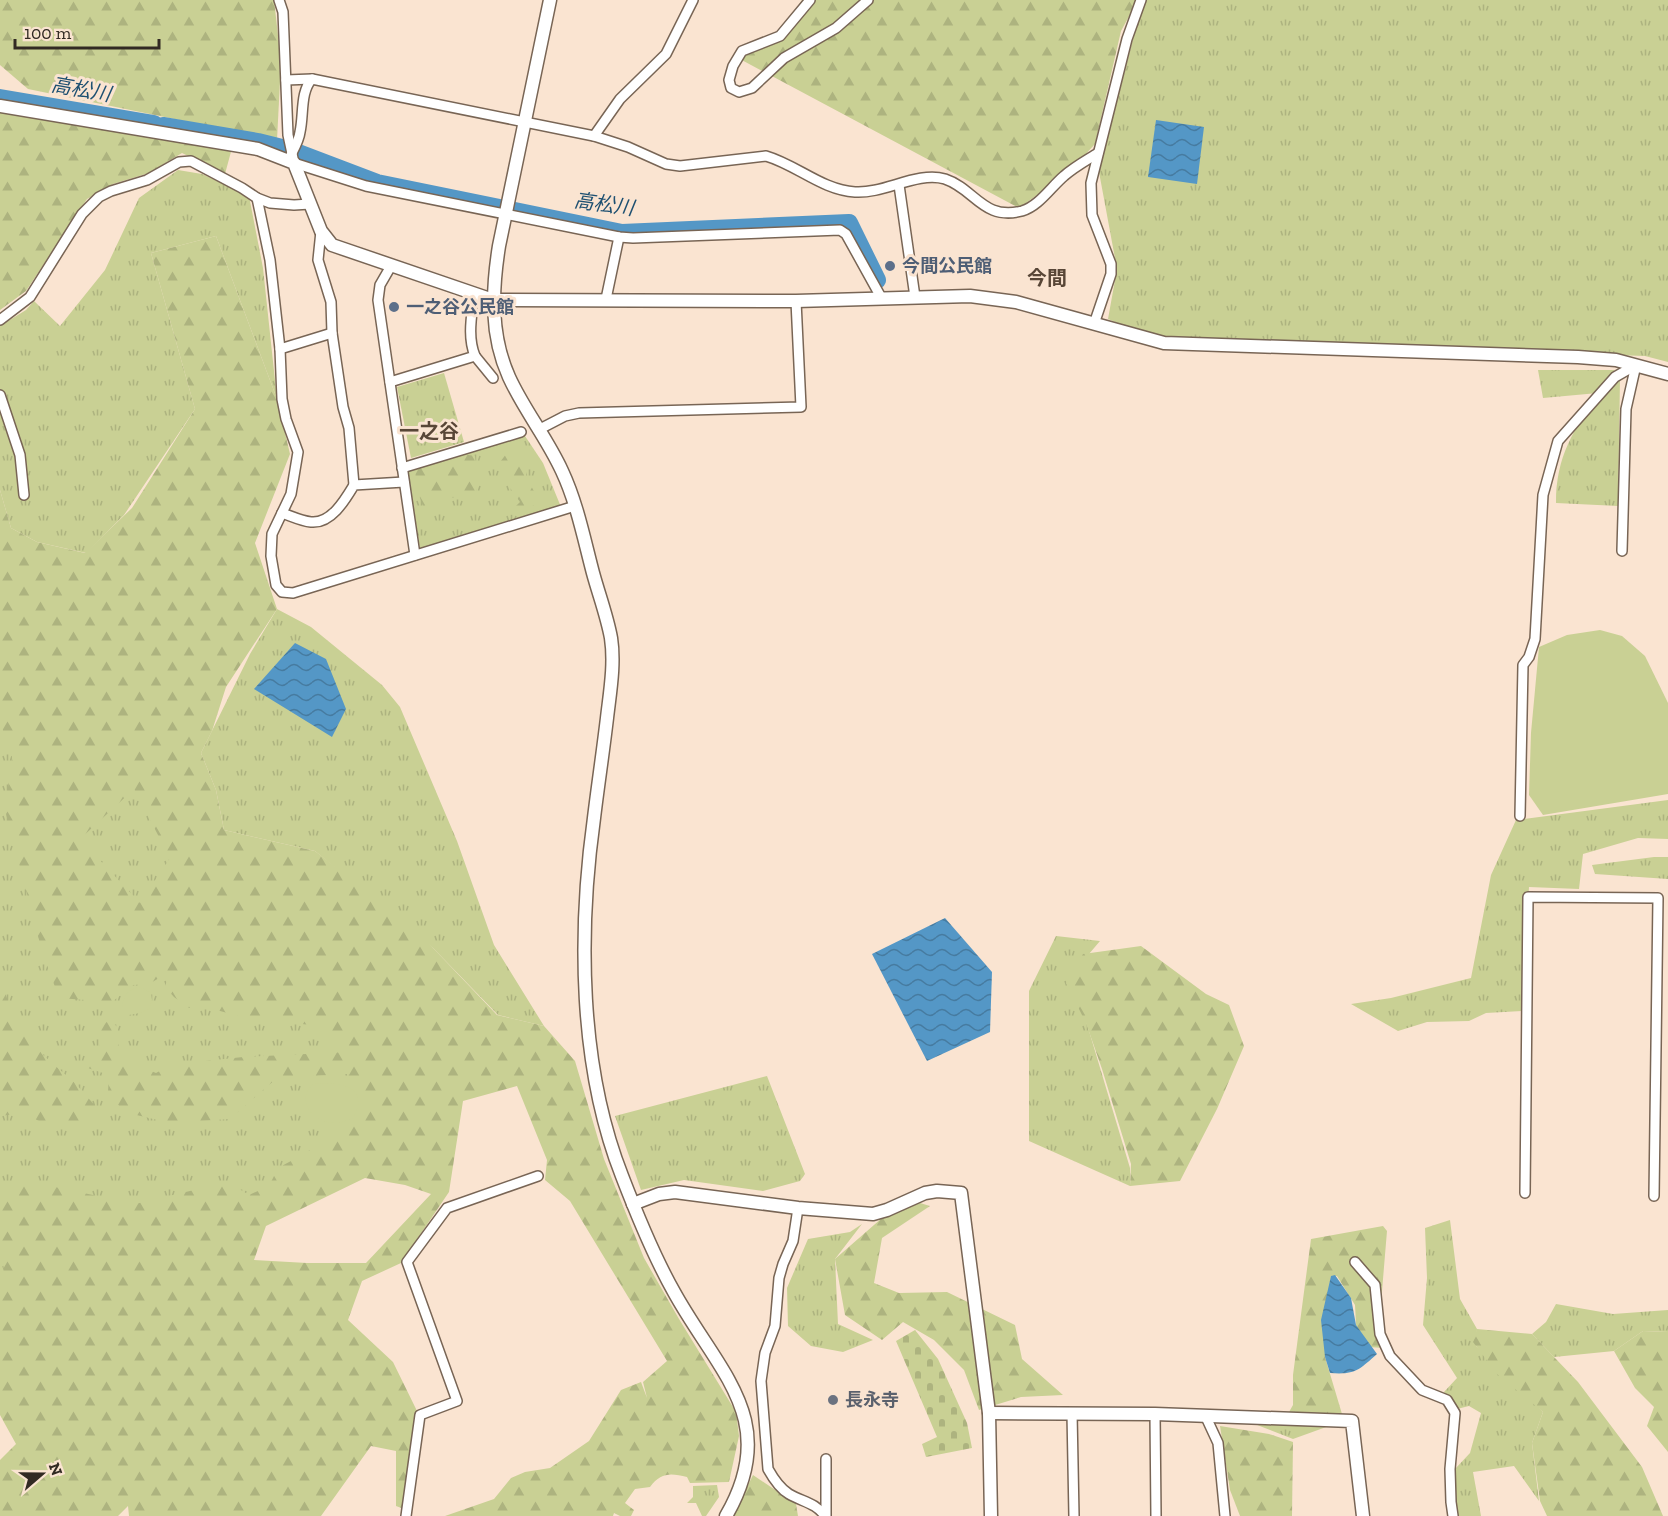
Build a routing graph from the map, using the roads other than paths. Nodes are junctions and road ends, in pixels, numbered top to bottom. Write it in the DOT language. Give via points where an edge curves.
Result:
graph roads {
  1 [pos="279,0"];
  2 [pos="550,0"];
  3 [pos="693,0"];
  4 [pos="810,0"];
  5 [pos="868,0"];
  6 [pos="1141,0"];
  7 [pos="312,79"];
  8 [pos="286,80"];
  9 [pos="0,106"];
  10 [pos="525,121"];
  11 [pos="594,136"];
  12 [pos="1098,153"];
  13 [pos="292,159"];
  14 [pos="899,184"];
  15 [pos="256,198"];
  16 [pos="310,204"];
  17 [pos="506,210"];
  18 [pos="321,231"];
  19 [pos="619,237"];
  20 [pos="391,266"];
  21 [pos="474,294"];
  22 [pos="915,297"];
  23 [pos="606,299"];
  24 [pos="882,299"];
  25 [pos="493,300"];
  26 [pos="796,301"];
  27 [pos="0,320"];
  28 [pos="1094,324"];
  29 [pos="332,333"];
  30 [pos="280,349"];
  31 [pos="475,356"];
  32 [pos="1636,365"];
  33 [pos="1668,374"];
  34 [pos="493,378"];
  35 [pos="390,382"];
  36 [pos="0,395"];
  37 [pos="538,430"];
  38 [pos="521,432"];
  39 [pos="402,468"];
  40 [pos="404,482"];
  41 [pos="354,485"];
  42 [pos="24,495"];
  43 [pos="575,506"];
  44 [pos="282,513"];
  45 [pos="1622,551"];
  46 [pos="415,555"];
  47 [pos="1520,816"];
  48 [pos="538,1176"];
  49 [pos="1525,1193"];
  50 [pos="1654,1196"];
  51 [pos="633,1204"];
  52 [pos="798,1208"];
  53 [pos="1355,1262"];
  54 [pos="989,1413"];
  55 [pos="1072,1413"];
  56 [pos="1155,1414"];
  57 [pos="1205,1415"];
  58 [pos="826,1459"];
  59 [pos="406,1516"];
  60 [pos="726,1516"];
  61 [pos="826,1516"];
  62 [pos="991,1516"];
  63 [pos="1074,1516"];
  64 [pos="1156,1516"];
  65 [pos="1225,1516"];
  66 [pos="1363,1516"];
  67 [pos="1454,1516"];
  1 -- 8 [label="street"];
  2 -- 10 [label="street"];
  3 -- 11 [label="street" via="666,54 620,99"];
  4 -- 5 [label="street" via="780,36 742,51 733,66 731,88 739,92 752,88 783,58 836,27"];
  6 -- 12 [label="street"];
  7 -- 8 [label="street"];
  7 -- 10 [label="street"];
  7 -- 13 [label="street" via="306,86 301,130"];
  8 -- 13 [label="street"];
  9 -- 13 [label="street" via="258,149"];
  10 -- 11 [label="street"];
  10 -- 17 [label="street"];
  11 -- 14 [label="street" via="666,164 680,166 766,156 841,191 872,191"];
  12 -- 14 [label="street" via="1065,174 1034,205 1012,213 984,207 950,181 938,177"];
  12 -- 28 [label="street" via="1091,183 1092,215 1111,264 1111,274"];
  13 -- 16 [label="street"];
  13 -- 17 [label="street" via="366,186"];
  14 -- 22 [label="street"];
  15 -- 16 [label="street" via="270,203"];
  15 -- 27 [label="street" via="191,161 179,162 147,180 111,191 82,214 30,297"];
  15 -- 30 [label="street" via="270,260"];
  16 -- 18 [label="street"];
  17 -- 19 [label="street"];
  17 -- 25 [label="street"];
  18 -- 20 [label="street" via="333,245"];
  18 -- 29 [label="street" via="318,260 331,302"];
  19 -- 23 [label="street"];
  19 -- 24 [label="street" via="840,230 846,234"];
  20 -- 21 [label="street"];
  20 -- 35 [label="street" via="380,285 378,300"];
  21 -- 25 [label="street"];
  21 -- 31 [label="street" via="470,328"];
  22 -- 24 [label="street"];
  22 -- 28 [label="street" via="993,298"];
  23 -- 25 [label="street"];
  23 -- 26 [label="street"];
  24 -- 26 [label="street"];
  25 -- 37 [label="street" via="496,333 508,376"];
  26 -- 37 [label="street" via="801,406 579,413"];
  28 -- 32 [label="street" via="1164,343 1578,357"];
  29 -- 30 [label="street"];
  29 -- 41 [label="street" via="349,428"];
  30 -- 44 [label="street" via="282,399 298,452 291,494"];
  31 -- 34 [label="street"];
  31 -- 35 [label="street"];
  32 -- 33 [label="street"];
  32 -- 45 [label="street" via="1626,409"];
  32 -- 47 [label="street" via="1615,376 1558,441 1544,495 1535,639 1524,665"];
  35 -- 39 [label="street"];
  36 -- 42 [label="street" via="20,455"];
  37 -- 43 [label="street" via="564,474"];
  38 -- 39 [label="street"];
  39 -- 40 [label="street"];
  40 -- 41 [label="street"];
  40 -- 46 [label="street"];
  41 -- 44 [label="street" via="342,504 326,518 312,522"];
  43 -- 46 [label="street"];
  43 -- 51 [label="street" via="611,639 612,656 586,894 590,1038 603,1119"];
  44 -- 46 [label="street" via="272,534 271,556 276,585 282,592 293,593"];
  48 -- 59 [label="street" via="447,1208 407,1262 456,1401 420,1414"];
  49 -- 50 [label="street" via="1528,897 1658,898"];
  51 -- 52 [label="street" via="675,1192"];
  51 -- 60 [label="street" via="674,1292 741,1402 749,1452"];
  52 -- 54 [label="street" via="873,1214 925,1193 961,1193"];
  52 -- 61 [label="street" via="793,1241 779,1278 775,1326 765,1353 761,1381 768,1469 788,1494 819,1507"];
  53 -- 67 [label="street" via="1375,1285 1380,1334 1390,1356 1422,1390 1447,1400 1455,1413 1450,1469"];
  54 -- 55 [label="street"];
  54 -- 62 [label="street"];
  55 -- 56 [label="street"];
  55 -- 63 [label="street"];
  56 -- 57 [label="street"];
  56 -- 64 [label="street"];
  57 -- 65 [label="street" via="1218,1443"];
  57 -- 66 [label="street" via="1352,1421"];
  58 -- 61 [label="street"];
}
